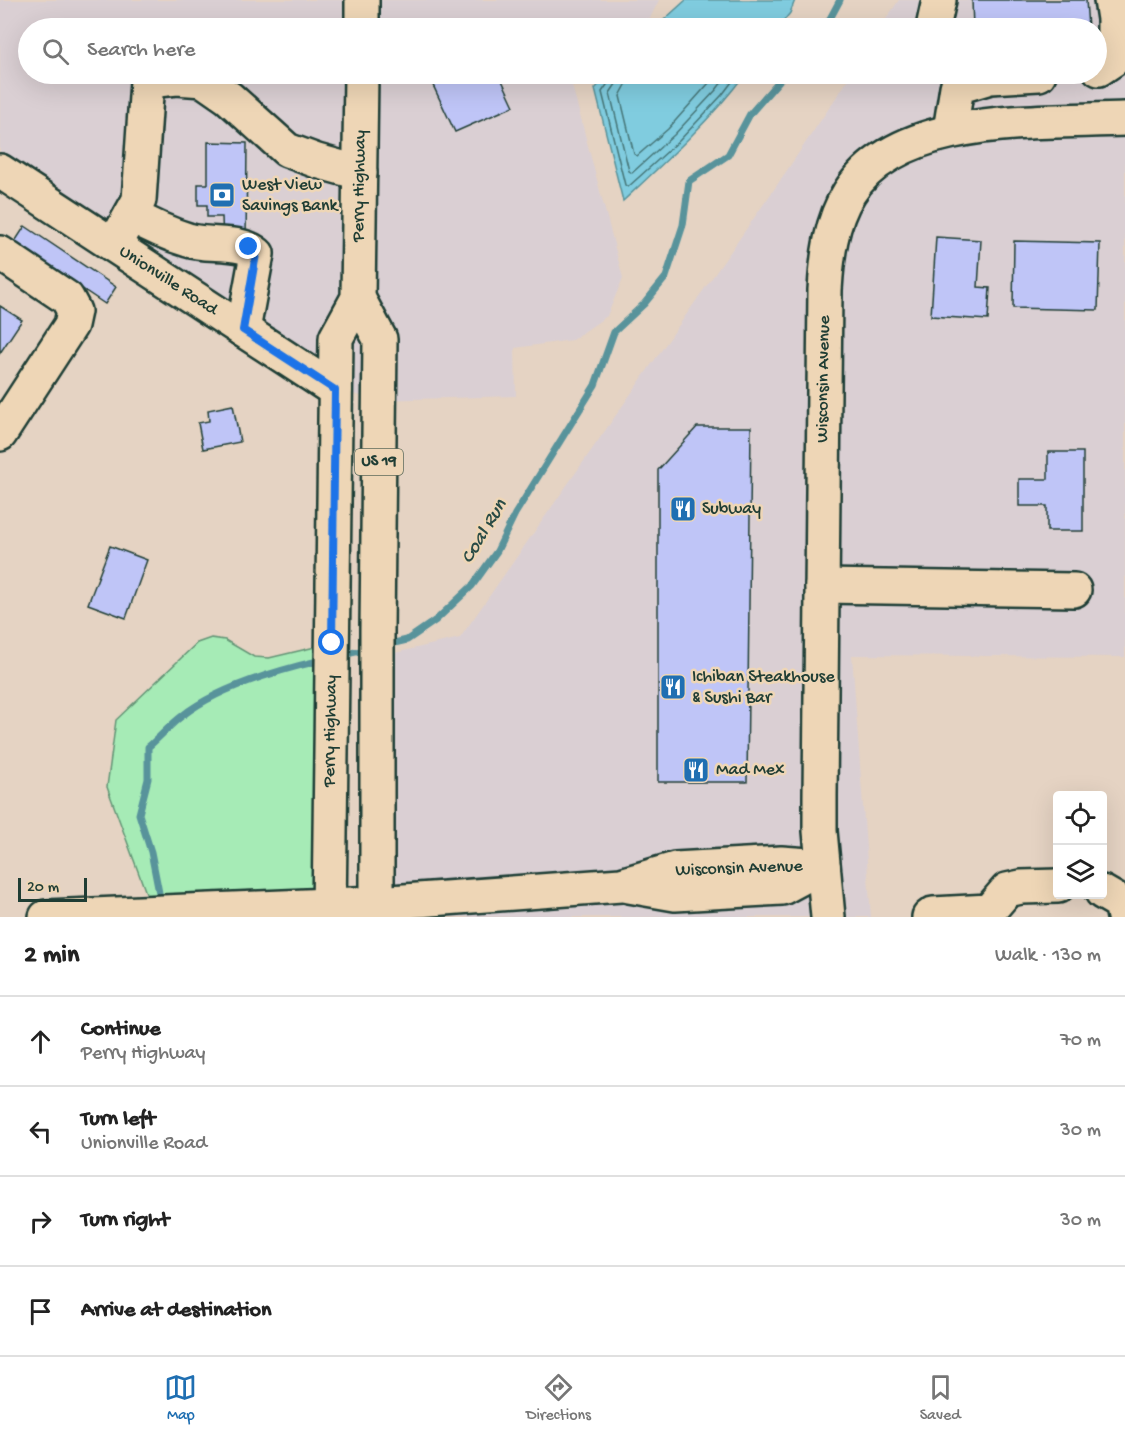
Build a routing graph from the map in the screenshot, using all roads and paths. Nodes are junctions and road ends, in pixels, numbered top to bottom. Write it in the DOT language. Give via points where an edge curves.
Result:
graph roads {
  1 [pos="362,0"];
  2 [pos="939,0"];
  3 [pos="1111,0"];
  4 [pos="362,18"];
  5 [pos="935,18"];
  6 [pos="1107,63"];
  7 [pos="147,84"];
  8 [pos="209,84"];
  9 [pos="361,84"];
  10 [pos="950,84"];
  11 [pos="1102,84"];
  12 [pos="1113,120"];
  13 [pos="950,131"];
  14 [pos="0,171"];
  15 [pos="360,173"];
  16 [pos="131,215"];
  17 [pos="114,245"];
  18 [pos="0,253"];
  19 [pos="358,298"];
  20 [pos="243,330"];
  21 [pos="335,390"];
  22 [pos="0,434"];
  23 [pos="822,586"];
  24 [pos="1074,590"];
  25 [pos="823,867"];
  26 [pos="1053,886"];
  27 [pos="1107,895"];
  28 [pos="329,910"];
  29 [pos="377,910"];
  30 [pos="46,917"];
  31 [pos="828,917"];
  32 [pos="929,917"];
  33 [pos="1125,917"];
  1 -- 4 [label="street"];
  2 -- 5 [label="street"];
  3 -- 6 [label="street" via="1113,59"];
  7 -- 16 [label="street" via="139,200"];
  8 -- 15 [label="street" via="287,150"];
  9 -- 15 [label="street, Perry Highway / US 19"];
  10 -- 13 [label="street"];
  11 -- 12 [label="street"];
  12 -- 13 [label="street, Wisconsin Avenue"];
  13 -- 23 [label="street, Wisconsin Avenue" via="908,145 872,168 849,192 833,230 825,290"];
  14 -- 17 [label="street, Unionville Road"];
  15 -- 19 [label="street, Perry Highway / US 19"];
  16 -- 17 [label="street"];
  16 -- 20 [label="street" via="190,241 249,247 256,254"];
  17 -- 20 [label="street, Unionville Road"];
  18 -- 22 [label="street" via="67,298 74,311 71,325"];
  19 -- 21 [label="street, Perry Highway / US 19" via="336,338"];
  19 -- 29 [label="street, Perry Highway / US 19" via="380,339"];
  20 -- 21 [label="street, Unionville Road"];
  21 -- 28 [label="street, Perry Highway / US 19"];
  23 -- 24 [label="street"];
  23 -- 25 [label="street, Wisconsin Avenue"];
  25 -- 29 [label="street, Wisconsin Avenue" via="782,888 675,894 621,885"];
  25 -- 31 [label="street, Wisconsin Avenue"];
  26 -- 32 [label="street" via="1008,890 989,910"];
  27 -- 33 [label="street" via="1121,903"];
  28 -- 29 [label="street, Wisconsin Avenue"];
  28 -- 30 [label="street, Wisconsin Avenue" via="166,911"];
}
